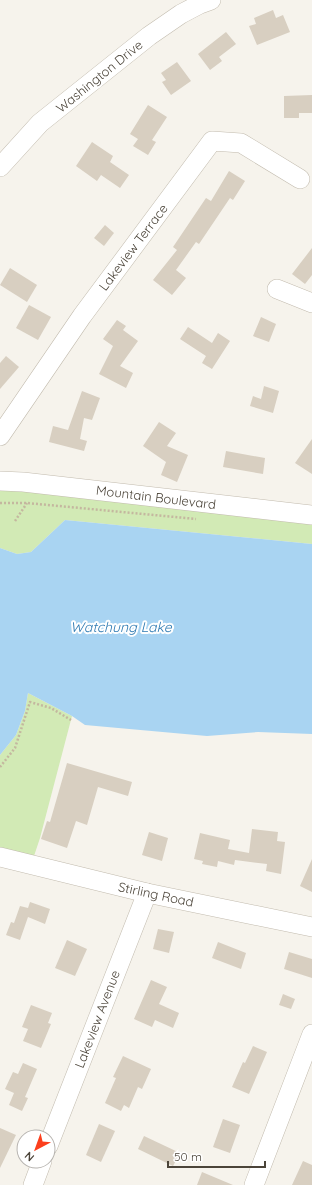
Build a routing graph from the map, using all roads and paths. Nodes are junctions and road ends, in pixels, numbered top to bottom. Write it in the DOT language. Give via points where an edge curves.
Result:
graph roads {
  1 [pos="211,0"];
  2 [pos="0,168"];
  3 [pos="300,179"];
  4 [pos="277,289"];
  5 [pos="312,303"];
  6 [pos="0,436"];
  7 [pos="0,480"];
  8 [pos="0,502"];
  9 [pos="27,503"];
  10 [pos="312,515"];
  11 [pos="201,520"];
  12 [pos="16,521"];
  13 [pos="71,720"];
  14 [pos="0,767"];
  15 [pos="0,857"];
  16 [pos="147,893"];
  17 [pos="312,927"];
  18 [pos="312,1034"];
  19 [pos="55,1129"];
  20 [pos="39,1169"];
  21 [pos="33,1185"];
  22 [pos="254,1185"];
  1 -- 2 [label="street, Washington Drive" via="181,14 143,41 40,123"];
  3 -- 6 [label="street, Lakeview Terrace" via="241,143 212,141 82,316"];
  4 -- 5 [label="street"];
  7 -- 10 [label="street, Mountain Boulevard"];
  8 -- 9 [label="path"];
  9 -- 11 [label="path"];
  9 -- 12 [label="path"];
  13 -- 14 [label="path" via="51,708 30,702 15,748"];
  15 -- 16 [label="street, Stirling Road"];
  16 -- 17 [label="street, Stirling Road"];
  16 -- 19 [label="street, Lakeview Avenue"];
  18 -- 22 [label="street"];
  20 -- 21 [label="street"];
}
